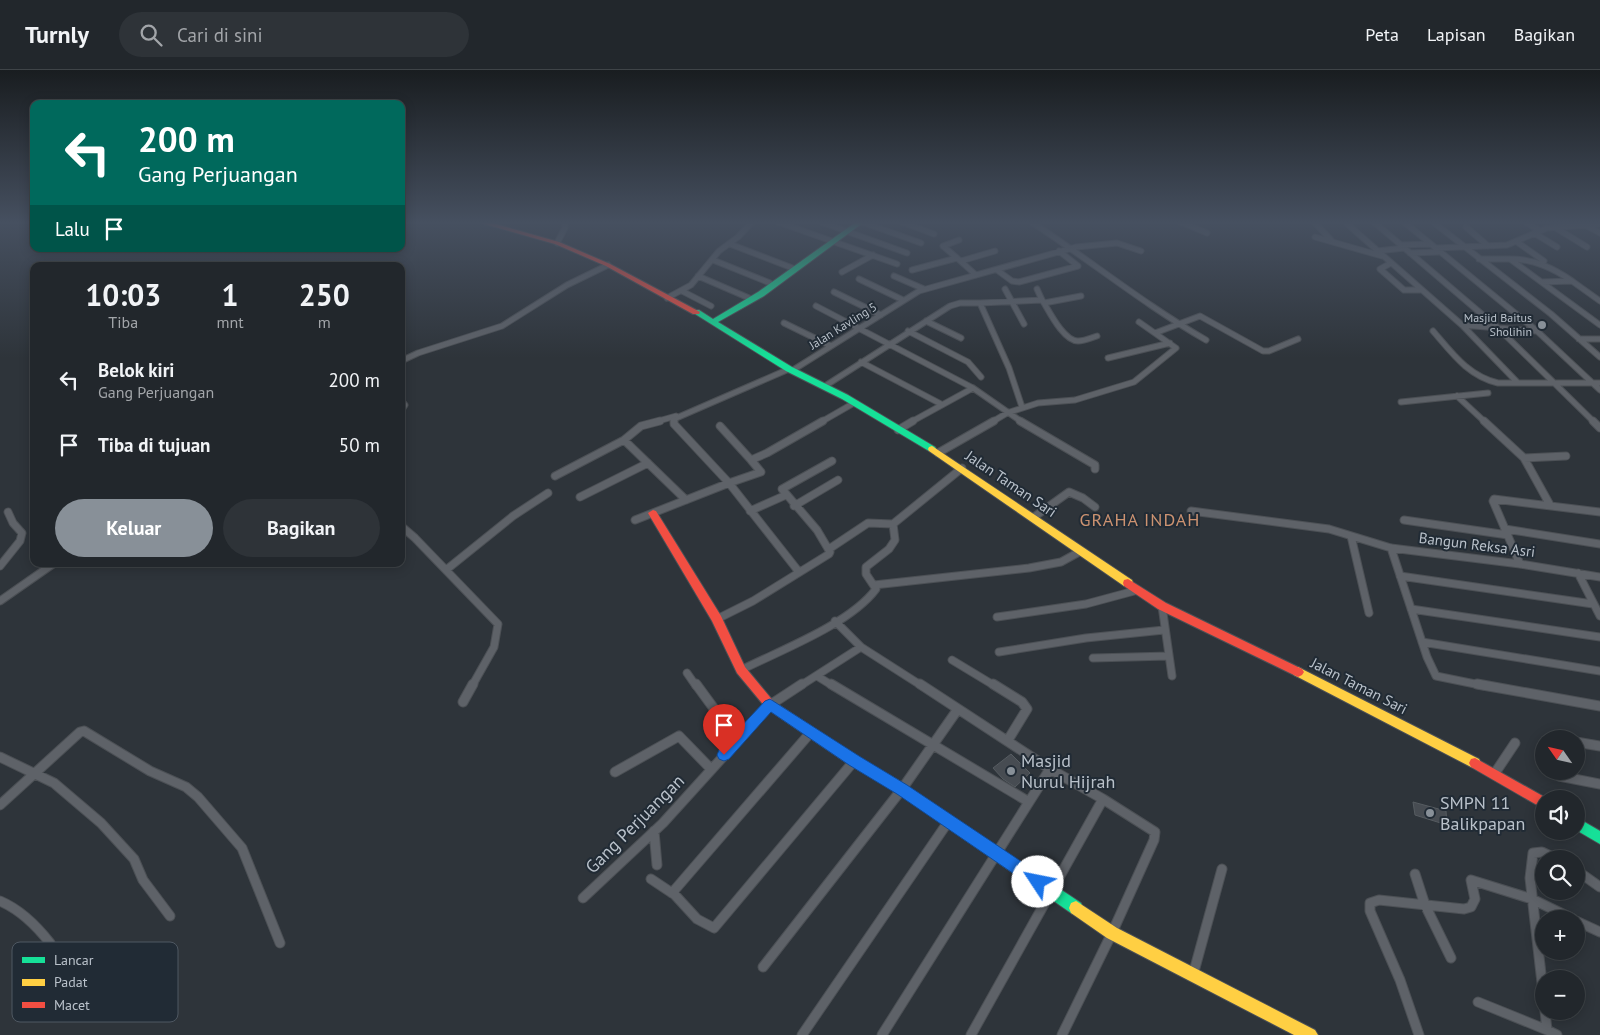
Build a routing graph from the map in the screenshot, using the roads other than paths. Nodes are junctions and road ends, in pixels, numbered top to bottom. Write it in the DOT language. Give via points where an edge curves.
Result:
graph roads {
  1 [pos="604,267"];
  2 [pos="612,267"];
  3 [pos="706,267"];
  4 [pos="730,267"];
  5 [pos="851,267"];
  6 [pos="926,267"];
  7 [pos="967,267"];
  8 [pos="1007,267"];
  9 [pos="1074,267"];
  10 [pos="1101,267"];
  11 [pos="1382,267"];
  12 [pos="1395,267"];
  13 [pos="1426,267"];
  14 [pos="1458,267"];
  15 [pos="1488,267"];
  16 [pos="1521,267"];
  17 [pos="1547,267"];
  18 [pos="793,268"];
  19 [pos="912,270"];
  20 [pos="997,270"];
  21 [pos="842,272"];
  22 [pos="976,275"];
  23 [pos="698,276"];
  24 [pos="894,276"];
  25 [pos="782,277"];
  26 [pos="859,279"];
  27 [pos="1572,281"];
  28 [pos="1542,282"];
  29 [pos="770,283"];
  30 [pos="1005,289"];
  31 [pos="1037,289"];
  32 [pos="924,290"];
  33 [pos="1421,290"];
  34 [pos="682,291"];
  35 [pos="834,292"];
  36 [pos="756,295"];
  37 [pos="1081,296"];
  38 [pos="667,298"];
  39 [pos="904,300"];
  40 [pos="1600,300"];
  41 [pos="1043,301"];
  42 [pos="1012,302"];
  43 [pos="980,303"];
  44 [pos="712,306"];
  45 [pos="816,306"];
  46 [pos="881,315"];
  47 [pos="1600,316"];
  48 [pos="1592,319"];
  49 [pos="926,321"];
  50 [pos="713,322"];
  51 [pos="1139,322"];
  52 [pos="784,323"];
  53 [pos="1024,324"];
  54 [pos="1179,324"];
  55 [pos="1462,325"];
  56 [pos="1600,325"];
  57 [pos="1498,328"];
  58 [pos="859,329"];
  59 [pos="908,331"];
  60 [pos="1433,331"];
  61 [pos="1537,331"];
  62 [pos="1155,332"];
  63 [pos="1097,336"];
  64 [pos="961,338"];
  65 [pos="1579,339"];
  66 [pos="1600,339"];
  67 [pos="1206,340"];
  68 [pos="1298,340"];
  69 [pos="1170,343"];
  70 [pos="888,344"];
  71 [pos="831,346"];
  72 [pos="1600,357"];
  73 [pos="1108,358"];
  74 [pos="405,359"];
  75 [pos="861,362"];
  76 [pos="791,369"];
  77 [pos="981,377"];
  78 [pos="1517,382"];
  79 [pos="1554,383"];
  80 [pos="1592,383"];
  81 [pos="1600,383"];
  82 [pos="825,386"];
  83 [pos="974,388"];
  84 [pos="1600,390"];
  85 [pos="1488,393"];
  86 [pos="1457,396"];
  87 [pos="1401,402"];
  88 [pos="854,403"];
  89 [pos="941,404"];
  90 [pos="1022,407"];
  91 [pos="1007,413"];
  92 [pos="676,416"];
  93 [pos="720,426"];
  94 [pos="1600,428"];
  95 [pos="898,430"];
  96 [pos="624,440"];
  97 [pos="938,453"];
  98 [pos="1566,456"];
  99 [pos="1524,458"];
  100 [pos="751,460"];
  101 [pos="832,461"];
  102 [pos="648,463"];
  103 [pos="962,468"];
  104 [pos="1095,468"];
  105 [pos="555,476"];
  106 [pos="838,480"];
  107 [pos="729,483"];
  108 [pos="548,493"];
  109 [pos="786,495"];
  110 [pos="580,497"];
  111 [pos="686,500"];
  112 [pos="1550,505"];
  113 [pos="794,506"];
  114 [pos="1095,507"];
  115 [pos="750,511"];
  116 [pos="1191,511"];
  117 [pos="8,512"];
  118 [pos="1600,512"];
  119 [pos="653,513"];
  120 [pos="1034,517"];
  121 [pos="635,520"];
  122 [pos="1404,520"];
  123 [pos="893,524"];
  124 [pos="405,530"];
  125 [pos="1506,532"];
  126 [pos="1351,536"];
  127 [pos="1600,544"];
  128 [pos="1391,548"];
  129 [pos="829,549"];
  130 [pos="1081,552"];
  131 [pos="1520,564"];
  132 [pos="0,566"];
  133 [pos="49,567"];
  134 [pos="446,570"];
  135 [pos="799,572"];
  136 [pos="1578,573"];
  137 [pos="1400,576"];
  138 [pos="1600,577"];
  139 [pos="874,585"];
  140 [pos="1138,590"];
  141 [pos="0,601"];
  142 [pos="1593,604"];
  143 [pos="1162,606"];
  144 [pos="1411,609"];
  145 [pos="1369,613"];
  146 [pos="1600,616"];
  147 [pos="997,617"];
  148 [pos="717,619"];
  149 [pos="835,621"];
  150 [pos="1164,630"];
  151 [pos="1600,637"];
  152 [pos="1422,642"];
  153 [pos="861,647"];
  154 [pos="999,652"];
  155 [pos="1170,656"];
  156 [pos="1093,658"];
  157 [pos="952,660"];
  158 [pos="741,670"];
  159 [pos="1600,671"];
  160 [pos="686,672"];
  161 [pos="817,676"];
  162 [pos="1172,676"];
  163 [pos="463,702"];
  164 [pos="770,704"];
  165 [pos="1600,706"];
  166 [pos="958,709"];
  167 [pos="811,732"];
  168 [pos="736,740"];
  169 [pos="1008,740"];
  170 [pos="1515,743"];
  171 [pos="1585,744"];
  172 [pos="932,746"];
  173 [pos="1600,746"];
  174 [pos="0,757"];
  175 [pos="854,761"];
  176 [pos="1050,769"];
  177 [pos="711,770"];
  178 [pos="615,772"];
  179 [pos="36,773"];
  180 [pos="1495,773"];
  181 [pos="1580,780"];
  182 [pos="1600,784"];
  183 [pos="902,789"];
  184 [pos="1535,797"];
  185 [pos="1103,799"];
  186 [pos="1029,802"];
  187 [pos="0,805"];
  188 [pos="948,822"];
  189 [pos="1585,829"];
  190 [pos="654,831"];
  191 [pos="1600,838"];
  192 [pos="1535,852"];
  193 [pos="996,853"];
  194 [pos="657,865"];
  195 [pos="1222,869"];
  196 [pos="1415,874"];
  197 [pos="1585,876"];
  198 [pos="651,879"];
  199 [pos="1600,886"];
  200 [pos="1052,891"];
  201 [pos="672,893"];
  202 [pos="582,898"];
  203 [pos="1532,899"];
  204 [pos="0,901"];
  205 [pos="1425,904"];
  206 [pos="1555,910"];
  207 [pos="170,916"];
  208 [pos="1585,924"];
  209 [pos="1600,932"];
  210 [pos="1112,933"];
  211 [pos="49,942"];
  212 [pos="280,943"];
  213 [pos="1451,958"];
  214 [pos="763,967"];
  215 [pos="1540,970"];
  216 [pos="1193,975"];
  217 [pos="1478,1002"];
  218 [pos="1548,1020"];
  219 [pos="1552,1033"];
  220 [pos="802,1035"];
  221 [pos="882,1035"];
  222 [pos="971,1035"];
  223 [pos="1062,1035"];
  224 [pos="1310,1035"];
  225 [pos="1419,1035"];
  1 -- 74 [label="street" via="567,285 502,326"];
  2 -- 38 [label="street, Jalan Taman Sari"];
  3 -- 23 [label="street"];
  4 -- 29 [label="street"];
  5 -- 21 [label="street"];
  6 -- 19 [label="street"];
  7 -- 22 [label="street"];
  8 -- 20 [label="street, Jalan Kavling 5"];
  9 -- 20 [label="street" via="1019,282"];
  10 -- 54 [label="street"];
  11 -- 33 [label="street" via="1380,269 1404,290"];
  12 -- 33 [label="street"];
  13 -- 57 [label="street"];
  14 -- 61 [label="street"];
  15 -- 65 [label="street"];
  16 -- 28 [label="street"];
  17 -- 27 [label="street"];
  18 -- 25 [label="street"];
  20 -- 22 [label="street, Jalan Kavling 5"];
  22 -- 32 [label="street, Jalan Kavling 5"];
  23 -- 34 [label="street"];
  23 -- 36 [label="street"];
  24 -- 32 [label="street"];
  25 -- 29 [label="street"];
  25 -- 36 [label="street"];
  26 -- 39 [label="street"];
  27 -- 28 [label="street"];
  27 -- 40 [label="street"];
  28 -- 48 [label="street"];
  29 -- 36 [label="street"];
  30 -- 42 [label="street"];
  31 -- 41 [label="street"];
  32 -- 39 [label="street, Jalan Kavling 5"];
  33 -- 55 [label="street"];
  34 -- 38 [label="street"];
  34 -- 44 [label="street"];
  35 -- 46 [label="street"];
  36 -- 50 [label="street"];
  37 -- 41 [label="street"];
  38 -- 50 [label="street, Jalan Taman Sari"];
  39 -- 46 [label="street, Jalan Kavling 5"];
  41 -- 42 [label="street"];
  41 -- 63 [label="street" via="1059,327 1072,340"];
  42 -- 43 [label="street"];
  42 -- 53 [label="street"];
  43 -- 49 [label="street" via="950,306"];
  43 -- 90 [label="street" via="1018,388"];
  45 -- 58 [label="street"];
  46 -- 58 [label="street, Jalan Kavling 5"];
  47 -- 48 [label="street"];
  48 -- 56 [label="street"];
  49 -- 59 [label="street"];
  49 -- 64 [label="street"];
  50 -- 76 [label="street, Jalan Taman Sari"];
  51 -- 62 [label="street"];
  52 -- 71 [label="street"];
  54 -- 62 [label="street"];
  54 -- 67 [label="street"];
  54 -- 68 [label="street" via="1204,316 1263,351"];
  55 -- 57 [label="street"];
  55 -- 78 [label="street"];
  57 -- 61 [label="street"];
  57 -- 79 [label="street"];
  58 -- 70 [label="street"];
  58 -- 71 [label="street, Jalan Kavling 5"];
  59 -- 70 [label="street"];
  59 -- 77 [label="street" via="968,362"];
  60 -- 78 [label="street" via="1475,375 1492,382"];
  61 -- 80 [label="street"];
  62 -- 69 [label="street"];
  65 -- 66 [label="street"];
  65 -- 72 [label="street"];
  69 -- 73 [label="street"];
  69 -- 90 [label="street" via="1176,348 1174,351 1134,382 1075,400"];
  70 -- 75 [label="street"];
  70 -- 83 [label="street"];
  71 -- 76 [label="street, Jalan Kavling 5"];
  75 -- 82 [label="street"];
  75 -- 89 [label="street"];
  76 -- 82 [label="street, Jalan Taman Sari"];
  76 -- 92 [label="street, Jalan Kavling 5"];
  78 -- 79 [label="street"];
  79 -- 80 [label="street"];
  79 -- 94 [label="street"];
  80 -- 81 [label="street"];
  80 -- 84 [label="street"];
  82 -- 88 [label="street, Jalan Taman Sari"];
  83 -- 89 [label="street"];
  83 -- 91 [label="street"];
  85 -- 86 [label="street"];
  86 -- 87 [label="street"];
  86 -- 99 [label="street"];
  88 -- 95 [label="street, Jalan Taman Sari"];
  88 -- 100 [label="street"];
  89 -- 95 [label="street"];
  90 -- 91 [label="street"];
  91 -- 97 [label="street"];
  91 -- 104 [label="street" via="1095,464"];
  92 -- 96 [label="street, Jalan Kavling 5" via="641,426"];
  92 -- 107 [label="street" via="674,424"];
  93 -- 100 [label="street"];
  95 -- 97 [label="street, Jalan Taman Sari"];
  96 -- 102 [label="street"];
  96 -- 105 [label="street, Jalan Kavling 5"];
  97 -- 103 [label="street, Jalan Taman Sari"];
  98 -- 99 [label="street"];
  99 -- 112 [label="street"];
  100 -- 107 [label="street" via="761,472"];
  101 -- 109 [label="street" via="782,489"];
  102 -- 110 [label="street"];
  102 -- 111 [label="street"];
  103 -- 120 [label="street, Jalan Taman Sari"];
  103 -- 123 [label="street"];
  106 -- 113 [label="street"];
  107 -- 111 [label="street"];
  107 -- 115 [label="street"];
  108 -- 134 [label="street" via="513,516"];
  109 -- 113 [label="street"];
  109 -- 115 [label="street"];
  111 -- 119 [label="street"];
  112 -- 118 [label="street"];
  112 -- 125 [label="street" via="1494,499"];
  113 -- 129 [label="street" via="817,530"];
  114 -- 120 [label="street" via="1069,492"];
  115 -- 135 [label="street"];
  116 -- 126 [label="street, Bangun Reksa Asri" via="1305,525"];
  117 -- 132 [label="street" via="22,533 20,541"];
  119 -- 121 [label="street"];
  119 -- 148 [label="street"];
  120 -- 130 [label="street, Jalan Taman Sari"];
  122 -- 125 [label="street"];
  123 -- 129 [label="street" via="868,523"];
  123 -- 139 [label="street" via="895,540 866,567 866,574"];
  124 -- 134 [label="street"];
  125 -- 127 [label="street"];
  125 -- 131 [label="street"];
  126 -- 128 [label="street, Bangun Reksa Asri"];
  126 -- 145 [label="street"];
  128 -- 131 [label="street, Bangun Reksa Asri"];
  128 -- 137 [label="street"];
  129 -- 135 [label="street" via="829,554"];
  130 -- 139 [label="street" via="1061,562 1029,568"];
  130 -- 140 [label="street, Jalan Taman Sari"];
  131 -- 136 [label="street, Bangun Reksa Asri"];
  133 -- 141 [label="street"];
  134 -- 163 [label="street" via="498,624 494,646"];
  135 -- 148 [label="street"];
  136 -- 138 [label="street, Bangun Reksa Asri"];
  136 -- 142 [label="street"];
  137 -- 142 [label="street"];
  137 -- 144 [label="street"];
  139 -- 149 [label="street" via="874,594"];
  140 -- 143 [label="street, Jalan Taman Sari"];
  140 -- 147 [label="street" via="1071,607"];
  142 -- 146 [label="street"];
  143 -- 150 [label="street"];
  143 -- 180 [label="street, Jalan Taman Sari"];
  144 -- 151 [label="street"];
  144 -- 152 [label="street"];
  148 -- 158 [label="street"];
  149 -- 153 [label="street"];
  149 -- 158 [label="street"];
  150 -- 154 [label="street"];
  150 -- 155 [label="street"];
  152 -- 159 [label="street"];
  152 -- 165 [label="street" via="1436,676"];
  153 -- 161 [label="street, Gang Perjuangan"];
  153 -- 166 [label="street"];
  155 -- 156 [label="street"];
  155 -- 162 [label="street"];
  157 -- 169 [label="street" via="1022,702 1027,709"];
  158 -- 164 [label="street"];
  160 -- 168 [label="street"];
  161 -- 164 [label="street, Gang Perjuangan"];
  161 -- 172 [label="street"];
  164 -- 167 [label="street"];
  164 -- 168 [label="street, Gang Perjuangan"];
  166 -- 169 [label="street"];
  166 -- 172 [label="street"];
  167 -- 175 [label="street"];
  167 -- 201 [label="street"];
  168 -- 177 [label="street, Gang Perjuangan"];
  169 -- 176 [label="street"];
  170 -- 180 [label="street"];
  171 -- 173 [label="street"];
  172 -- 183 [label="street"];
  172 -- 186 [label="street"];
  174 -- 179 [label="street"];
  175 -- 183 [label="street"];
  175 -- 201 [label="street" via="714,928 707,927 696,918"];
  176 -- 185 [label="street"];
  176 -- 186 [label="street"];
  177 -- 178 [label="street" via="679,736"];
  177 -- 190 [label="street, Gang Perjuangan"];
  179 -- 187 [label="street"];
  179 -- 207 [label="street" via="67,792 114,837 134,859 143,880"];
  179 -- 212 [label="street" via="84,731 150,771 186,787 242,848"];
  180 -- 184 [label="street, Jalan Taman Sari"];
  181 -- 182 [label="street"];
  183 -- 188 [label="street"];
  183 -- 214 [label="street"];
  185 -- 200 [label="street"];
  185 -- 210 [label="street" via="1151,829 1155,835"];
  186 -- 193 [label="street"];
  188 -- 193 [label="street"];
  188 -- 220 [label="street"];
  189 -- 191 [label="street"];
  190 -- 194 [label="street"];
  190 -- 202 [label="street, Gang Perjuangan"];
  192 -- 203 [label="street" via="1530,878"];
  193 -- 200 [label="street"];
  193 -- 221 [label="street"];
  195 -- 216 [label="street"];
  196 -- 205 [label="street"];
  197 -- 199 [label="street"];
  198 -- 201 [label="street"];
  200 -- 210 [label="street"];
  200 -- 222 [label="street"];
  203 -- 205 [label="street" via="1471,880 1475,899 1471,907"];
  203 -- 206 [label="street"];
  203 -- 215 [label="street"];
  204 -- 211 [label="street" via="22,914"];
  205 -- 213 [label="street"];
  205 -- 225 [label="street" via="1373,900 1368,906 1400,980"];
  208 -- 209 [label="street"];
  210 -- 216 [label="street"];
  210 -- 223 [label="street"];
  216 -- 224 [label="street"];
  217 -- 219 [label="street"];
  218 -- 219 [label="street"];
}
